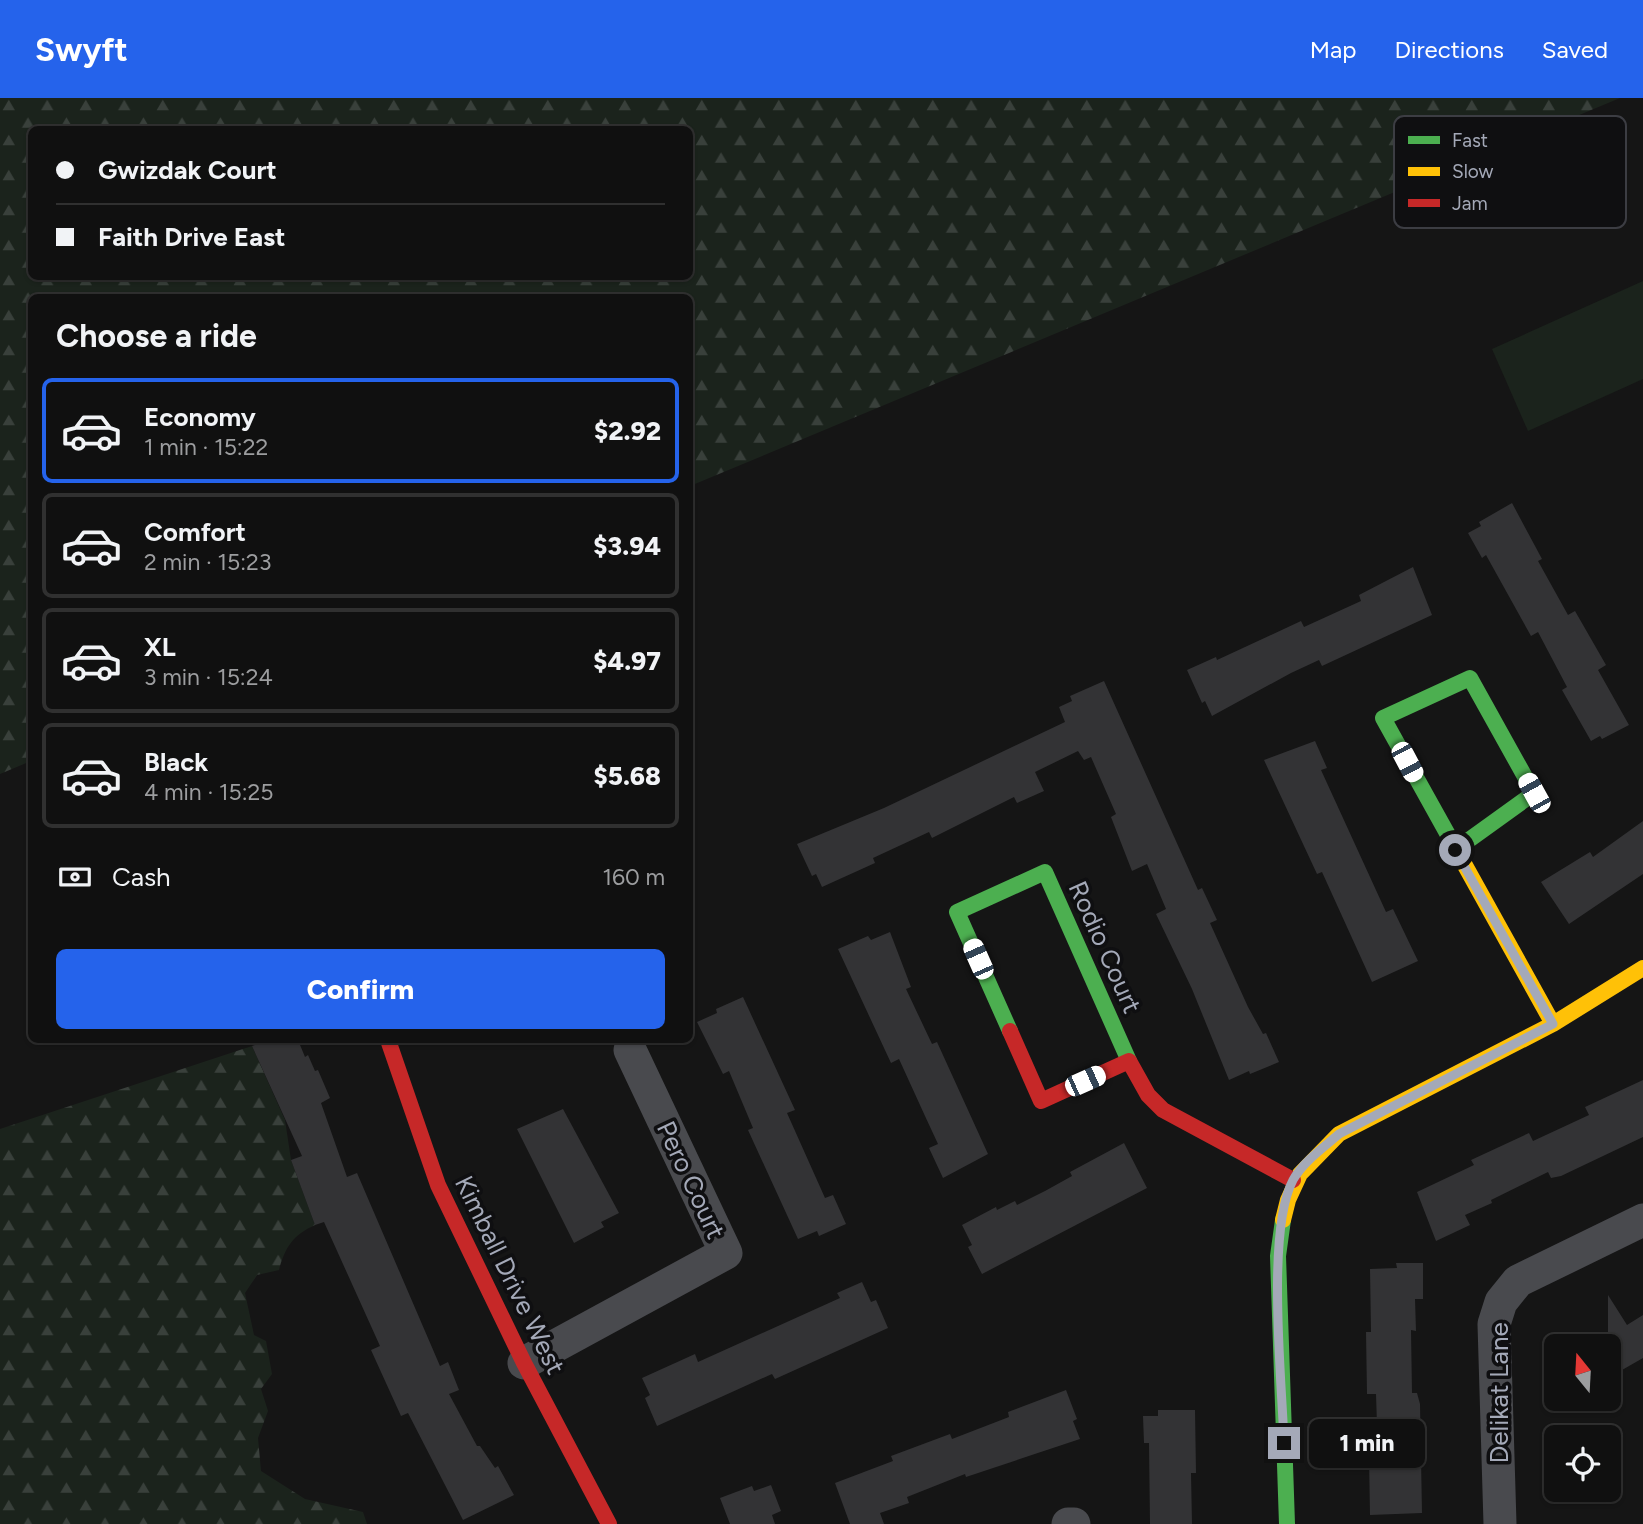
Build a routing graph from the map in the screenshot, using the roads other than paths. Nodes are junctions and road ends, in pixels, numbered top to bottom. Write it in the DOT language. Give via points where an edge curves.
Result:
graph roads {
  1 [pos="1455,850"];
  2 [pos="1643,968"];
  3 [pos="1553,1024"];
  4 [pos="389,1043"];
  5 [pos="630,1050"];
  6 [pos="1129,1061"];
  7 [pos="1293,1180"];
  8 [pos="1643,1220"];
  9 [pos="524,1363"];
  10 [pos="608,1524"];
  11 [pos="1068,1524"];
  12 [pos="1074,1524"];
  13 [pos="1287,1524"];
  14 [pos="1500,1524"];
  1 -- 1 [label="street" via="1383,718 1470,678 1534,793"];
  1 -- 3 [label="street"];
  2 -- 3 [label="street"];
  3 -- 7 [label="street" via="1339,1134"];
  4 -- 9 [label="street, Kimball Drive West" via="438,1185"];
  5 -- 9 [label="street, Pero Court" via="726,1254"];
  6 -- 6 [label="street, Rodio Court" via="1045,872 957,912 1041,1101"];
  6 -- 7 [label="street, Rodio Court" via="1148,1095 1163,1110"];
  7 -- 13 [label="street" via="1278,1255"];
  8 -- 14 [label="street, Delikat Lane" via="1518,1281 1501,1302 1494,1324"];
  9 -- 10 [label="street, Kimball Drive West"];
  11 -- 12 [label="street"];
}
